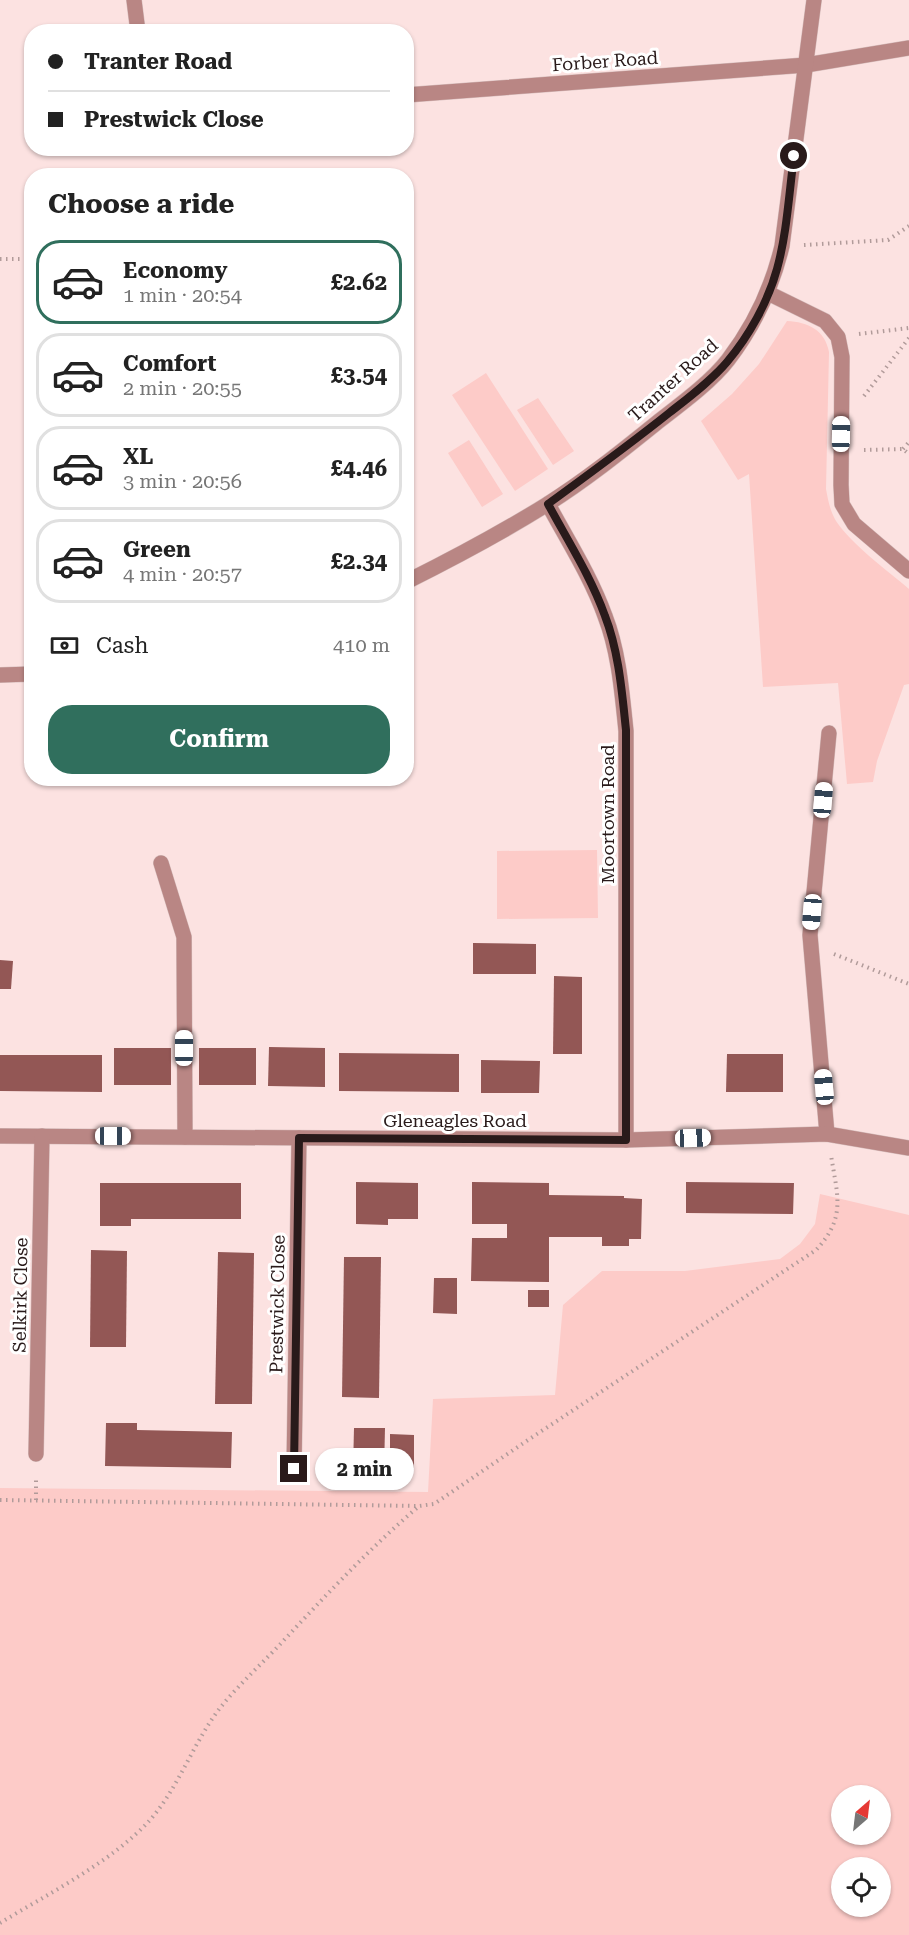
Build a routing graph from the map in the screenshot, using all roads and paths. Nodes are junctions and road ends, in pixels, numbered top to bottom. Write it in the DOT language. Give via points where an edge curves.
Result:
graph roads {
  1 [pos="814,0"];
  2 [pos="134,2"];
  3 [pos="137,24"];
  4 [pos="909,48"];
  5 [pos="806,65"];
  6 [pos="414,94"];
  7 [pos="909,226"];
  8 [pos="782,246"];
  9 [pos="0,259"];
  10 [pos="24,259"];
  11 [pos="768,293"];
  12 [pos="909,328"];
  13 [pos="838,337"];
  14 [pos="909,338"];
  15 [pos="842,401"];
  16 [pos="909,442"];
  17 [pos="903,449"];
  18 [pos="841,450"];
  19 [pos="909,454"];
  20 [pos="548,504"];
  21 [pos="909,571"];
  22 [pos="414,578"];
  23 [pos="24,674"];
  24 [pos="0,675"];
  25 [pos="829,733"];
  26 [pos="161,863"];
  27 [pos="811,945"];
  28 [pos="909,984"];
  29 [pos="828,1134"];
  30 [pos="0,1136"];
  31 [pos="42,1136"];
  32 [pos="185,1137"];
  33 [pos="299,1138"];
  34 [pos="626,1140"];
  35 [pos="909,1148"];
  36 [pos="36,1454"];
  37 [pos="294,1469"];
  38 [pos="0,1500"];
  39 [pos="419,1506"];
  40 [pos="0,1923"];
  1 -- 5 [label="street, Tranter Road"];
  2 -- 3 [label="street"];
  4 -- 5 [label="street, Forber Road"];
  5 -- 6 [label="street, Forber Road"];
  5 -- 8 [label="street, Tranter Road"];
  7 -- 8 [label="path" via="888,240"];
  8 -- 11 [label="street, Tranter Road"];
  9 -- 10 [label="path"];
  11 -- 13 [label="street" via="825,321"];
  11 -- 20 [label="street, Tranter Road" via="727,362 629,445"];
  12 -- 13 [label="path"];
  13 -- 15 [label="street"];
  14 -- 15 [label="path" via="860,401"];
  15 -- 18 [label="street"];
  16 -- 17 [label="path"];
  17 -- 18 [label="path"];
  17 -- 19 [label="path"];
  18 -- 21 [label="street" via="842,504 854,524"];
  20 -- 22 [label="street, Tranter Road"];
  20 -- 34 [label="street, Moortown Road" via="586,572 606,618 620,675 626,730"];
  23 -- 24 [label="street"];
  25 -- 27 [label="street"];
  26 -- 32 [label="street" via="184,937"];
  27 -- 28 [label="path"];
  27 -- 29 [label="street"];
  29 -- 34 [label="street, Gleneagles Road"];
  29 -- 35 [label="street, Gleneagles Road"];
  29 -- 39 [label="path" via="838,1202 835,1223 816,1250 443,1499"];
  30 -- 31 [label="street, Gleneagles Road"];
  31 -- 32 [label="street, Gleneagles Road"];
  31 -- 36 [label="street, Selkirk Close"];
  32 -- 33 [label="street, Gleneagles Road"];
  33 -- 34 [label="street, Gleneagles Road"];
  33 -- 37 [label="street, Prestwick Close"];
  38 -- 39 [label="path"];
  39 -- 40 [label="path" via="349,1571 219,1709 150,1820 103,1859"];
}
